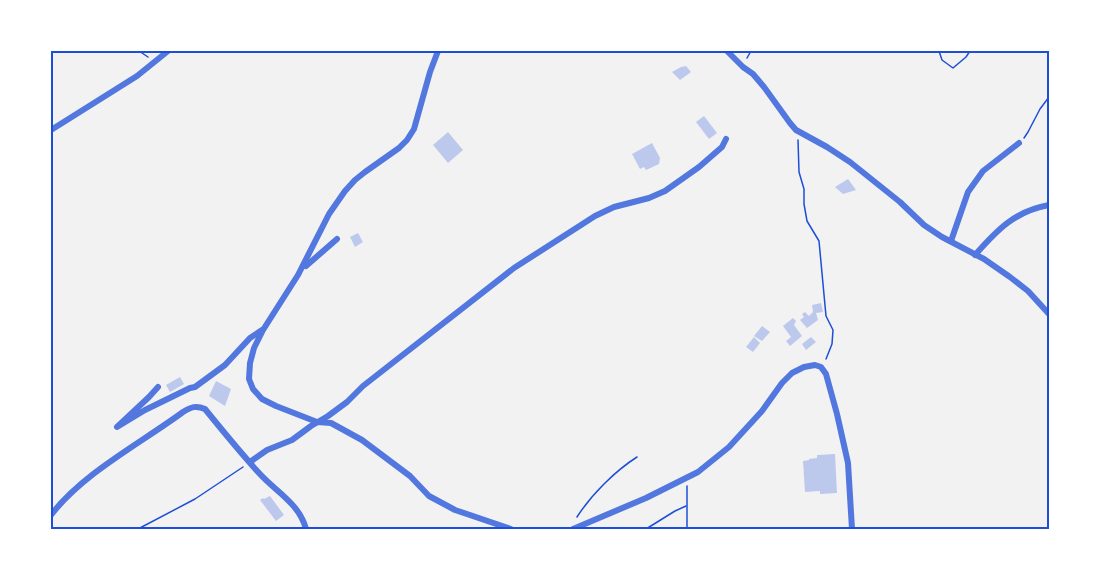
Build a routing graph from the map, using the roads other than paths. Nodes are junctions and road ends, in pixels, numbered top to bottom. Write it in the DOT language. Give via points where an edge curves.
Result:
graph roads {
  1 [pos="168,51"];
  2 [pos="438,51"];
  3 [pos="727,51"];
  4 [pos="51,130"];
  5 [pos="726,139"];
  6 [pos="1019,143"];
  7 [pos="1049,206"];
  8 [pos="337,239"];
  9 [pos="951,242"];
  10 [pos="975,255"];
  11 [pos="298,275"];
  12 [pos="1049,314"];
  13 [pos="265,328"];
  14 [pos="158,387"];
  15 [pos="317,422"];
  16 [pos="250,462"];
  17 [pos="51,515"];
  18 [pos="574,525"];
  19 [pos="306,529"];
  20 [pos="511,529"];
  21 [pos="852,529"];
  1 -- 4 [label="street" via="137,76"];
  2 -- 11 [label="street" via="407,140 345,191"];
  3 -- 9 [label="street" via="753,74 796,130 850,162 924,225"];
  5 -- 15 [label="street" via="699,167 665,191 595,216 514,268"];
  6 -- 9 [label="street" via="982,171 968,192"];
  7 -- 10 [label="street" via="1034,208 999,227"];
  8 -- 11 [label="street"];
  9 -- 10 [label="street"];
  10 -- 12 [label="street" via="1028,291"];
  11 -- 13 [label="street"];
  13 -- 14 [label="street" via="195,387 117,427"];
  13 -- 15 [label="street" via="250,363 253,389 268,402"];
  15 -- 16 [label="street"];
  15 -- 20 [label="street" via="331,423 362,441 410,476 429,496 455,510"];
  16 -- 17 [label="street" via="205,409 193,406 112,460"];
  16 -- 19 [label="street" via="289,500"];
  18 -- 21 [label="street" via="646,498 698,472 729,447 792,373 815,365 826,374 837,414 848,463"];
}
